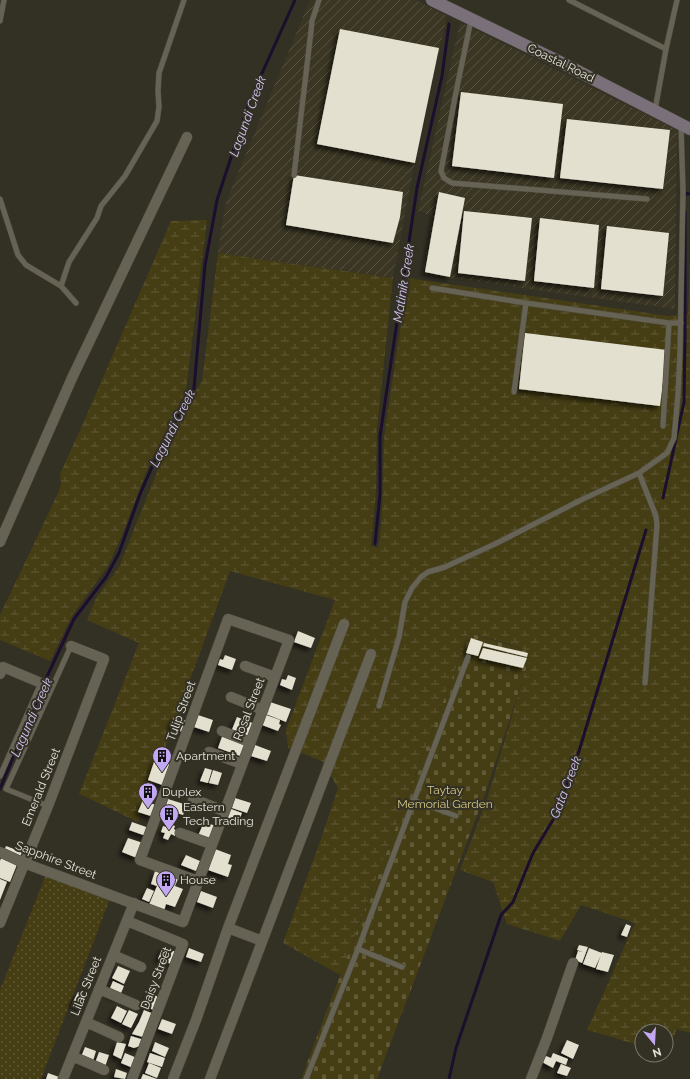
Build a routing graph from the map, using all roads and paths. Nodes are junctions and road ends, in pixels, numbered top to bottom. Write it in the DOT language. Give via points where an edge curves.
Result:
graph roads {
  1 [pos="4,0"];
  2 [pos="184,0"];
  3 [pos="319,0"];
  4 [pos="432,0"];
  5 [pos="569,0"];
  6 [pos="677,0"];
  7 [pos="471,20"];
  8 [pos="0,21"];
  9 [pos="666,49"];
  10 [pos="655,110"];
  11 [pos="685,126"];
  12 [pos="188,137"];
  13 [pos="294,175"];
  14 [pos="683,191"];
  15 [pos="690,192"];
  16 [pos="647,199"];
  17 [pos="0,200"];
  18 [pos="60,286"];
  19 [pos="432,288"];
  20 [pos="76,303"];
  21 [pos="526,303"];
  22 [pos="669,323"];
  23 [pos="681,323"];
  24 [pos="514,392"];
  25 [pos="663,426"];
  26 [pos="639,473"];
  27 [pos="0,542"];
  28 [pos="344,624"];
  29 [pos="289,640"];
  30 [pos="71,646"];
  31 [pos="371,654"];
  32 [pos="468,657"];
  33 [pos="244,666"];
  34 [pos="1,670"];
  35 [pos="275,677"];
  36 [pos="645,683"];
  37 [pos="40,684"];
  38 [pos="231,697"];
  39 [pos="378,706"];
  40 [pos="263,710"];
  41 [pos="222,731"];
  42 [pos="250,742"];
  43 [pos="209,752"];
  44 [pos="242,764"];
  45 [pos="0,776"];
  46 [pos="193,799"];
  47 [pos="413,800"];
  48 [pos="48,806"];
  49 [pos="224,811"];
  50 [pos="456,816"];
  51 [pos="180,833"];
  52 [pos="211,844"];
  53 [pos="0,852"];
  54 [pos="24,863"];
  55 [pos="198,881"];
  56 [pos="134,903"];
  57 [pos="127,921"];
  58 [pos="183,922"];
  59 [pos="0,923"];
  60 [pos="228,928"];
  61 [pos="262,941"];
  62 [pos="358,950"];
  63 [pos="113,955"];
  64 [pos="573,964"];
  65 [pos="141,967"];
  66 [pos="402,967"];
  67 [pos="99,990"];
  68 [pos="136,1005"];
  69 [pos="86,1022"];
  70 [pos="119,1037"];
  71 [pos="72,1056"];
  72 [pos="104,1070"];
  73 [pos="63,1079"];
  74 [pos="132,1079"];
  75 [pos="173,1079"];
  76 [pos="210,1079"];
  77 [pos="306,1079"];
  78 [pos="530,1079"];
  1 -- 8 [label="lane"];
  2 -- 18 [label="lane" via="160,73 157,121 125,176 101,206 97,218 69,262"];
  3 -- 13 [label="lane" via="312,21"];
  4 -- 7 [label="main road, Coastal Road"];
  5 -- 9 [label="lane"];
  6 -- 9 [label="lane"];
  7 -- 10 [label="main road, Coastal Road"];
  7 -- 16 [label="lane" via="441,171 444,178 452,182"];
  9 -- 10 [label="lane"];
  10 -- 11 [label="main road, Coastal Road"];
  11 -- 14 [label="lane"];
  12 -- 27 [label="street" via="86,349"];
  14 -- 15 [label="lane"];
  14 -- 23 [label="lane"];
  17 -- 18 [label="lane" via="18,255 26,265"];
  18 -- 20 [label="lane"];
  19 -- 21 [label="lane"];
  21 -- 22 [label="lane"];
  21 -- 24 [label="lane"];
  22 -- 23 [label="lane"];
  22 -- 25 [label="lane"];
  23 -- 26 [label="lane" via="674,438 667,453"];
  26 -- 36 [label="lane" via="657,525"];
  26 -- 39 [label="lane" via="497,543 421,577 405,602 399,637"];
  28 -- 60 [label="street"];
  29 -- 35 [label="street, Rosal Street"];
  29 -- 55 [label="street, Tulip Street" via="228,618 140,860"];
  30 -- 48 [label="street, Emerald Street" via="104,659"];
  30 -- 48 [label="lane" via="6,790"];
  31 -- 61 [label="street"];
  32 -- 47 [label="lane"];
  33 -- 35 [label="street"];
  34 -- 37 [label="street"];
  35 -- 40 [label="street, Rosal Street"];
  37 -- 45 [label="lane"];
  38 -- 40 [label="street"];
  40 -- 42 [label="street, Rosal Street"];
  41 -- 42 [label="street"];
  42 -- 44 [label="street, Rosal Street"];
  43 -- 44 [label="street"];
  44 -- 49 [label="street, Rosal Street"];
  46 -- 49 [label="street"];
  47 -- 50 [label="lane"];
  47 -- 62 [label="lane"];
  48 -- 54 [label="street, Emerald Street"];
  49 -- 52 [label="street, Rosal Street"];
  51 -- 52 [label="street"];
  52 -- 55 [label="street, Rosal Street"];
  53 -- 54 [label="street, Sapphire Street"];
  54 -- 56 [label="street, Sapphire Street"];
  54 -- 59 [label="street, Emerald Street"];
  55 -- 58 [label="street, Rosal Street"];
  56 -- 57 [label="street, Lilac Street"];
  56 -- 58 [label="street, Sapphire Street"];
  57 -- 63 [label="street, Lilac Street"];
  57 -- 74 [label="street, Daisy Street" via="183,944"];
  60 -- 61 [label="street"];
  60 -- 75 [label="street"];
  61 -- 76 [label="street"];
  62 -- 66 [label="lane"];
  62 -- 77 [label="lane"];
  63 -- 65 [label="street"];
  63 -- 67 [label="street, Lilac Street"];
  64 -- 78 [label="street"];
  67 -- 68 [label="street"];
  67 -- 69 [label="street, Lilac Street"];
  69 -- 70 [label="street"];
  69 -- 71 [label="street, Lilac Street"];
  71 -- 72 [label="street"];
  71 -- 73 [label="street, Lilac Street"];
}
